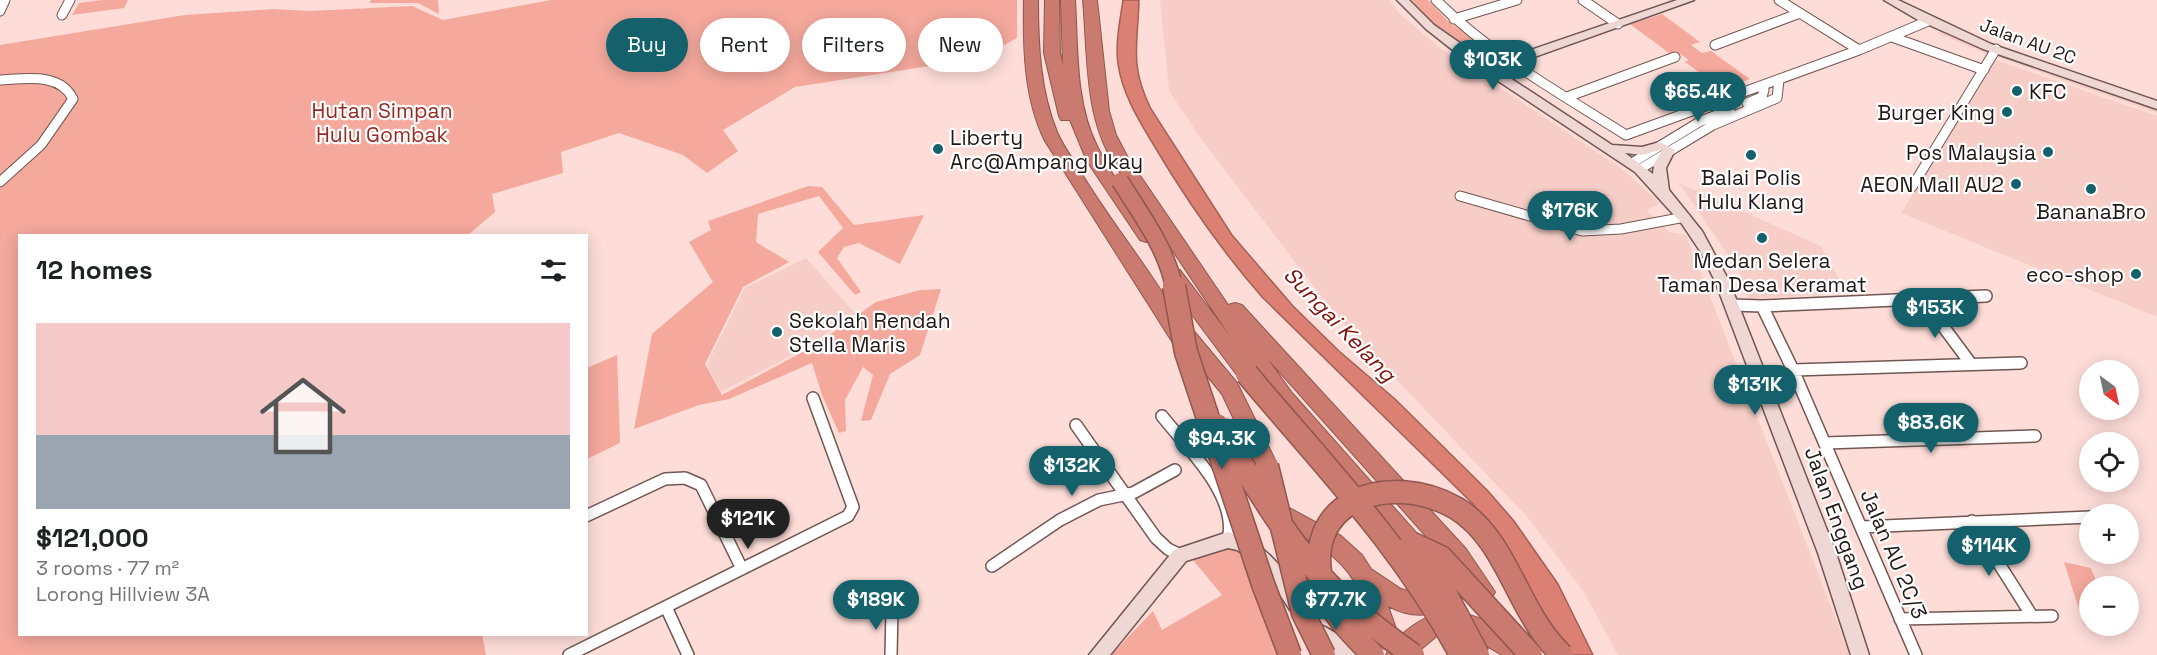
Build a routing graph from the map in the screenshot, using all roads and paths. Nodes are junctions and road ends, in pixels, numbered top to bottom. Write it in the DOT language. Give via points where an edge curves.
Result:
graph roads {
  1 [pos="5,0"];
  2 [pos="70,0"];
  3 [pos="1031,0"];
  4 [pos="1052,0"];
  5 [pos="1068,0"];
  6 [pos="1076,0"];
  7 [pos="1090,0"];
  8 [pos="1403,0"];
  9 [pos="1436,0"];
  10 [pos="1517,0"];
  11 [pos="1583,0"];
  12 [pos="1688,0"];
  13 [pos="1779,0"];
  14 [pos="1890,0"];
  15 [pos="0,11"];
  16 [pos="1800,13"];
  17 [pos="62,15"];
  18 [pos="1454,19"];
  19 [pos="1928,21"];
  20 [pos="1618,24"];
  21 [pos="1892,37"];
  22 [pos="1715,45"];
  23 [pos="1859,50"];
  24 [pos="1996,50"];
  25 [pos="1052,53"];
  26 [pos="1675,57"];
  27 [pos="1511,61"];
  28 [pos="1488,69"];
  29 [pos="1984,70"];
  30 [pos="0,80"];
  31 [pos="1779,80"];
  32 [pos="1760,86"];
  33 [pos="1567,97"];
  34 [pos="2157,105"];
  35 [pos="1594,138"];
  36 [pos="1665,148"];
  37 [pos="1060,151"];
  38 [pos="1091,152"];
  39 [pos="1636,166"];
  40 [pos="0,182"];
  41 [pos="1912,187"];
  42 [pos="1662,190"];
  43 [pos="1460,196"];
  44 [pos="1685,218"];
  45 [pos="1203,284"];
  46 [pos="1986,296"];
  47 [pos="1922,298"];
  48 [pos="1731,305"];
  49 [pos="1762,306"];
  50 [pos="1163,307"];
  51 [pos="2021,363"];
  52 [pos="1971,364"];
  53 [pos="1254,370"];
  54 [pos="1793,370"];
  55 [pos="813,398"];
  56 [pos="1204,405"];
  57 [pos="1162,416"];
  58 [pos="1076,425"];
  59 [pos="2035,436"];
  60 [pos="1232,443"];
  61 [pos="1826,443"];
  62 [pos="1195,460"];
  63 [pos="1176,470"];
  64 [pos="1213,483"];
  65 [pos="1125,493"];
  66 [pos="588,515"];
  67 [pos="2079,517"];
  68 [pos="1972,521"];
  69 [pos="1861,527"];
  70 [pos="1228,540"];
  71 [pos="1411,543"];
  72 [pos="1180,555"];
  73 [pos="1458,556"];
  74 [pos="992,566"];
  75 [pos="742,569"];
  76 [pos="1275,572"];
  77 [pos="1361,573"];
  78 [pos="666,607"];
  79 [pos="892,609"];
  80 [pos="2032,616"];
  81 [pos="2052,616"];
  82 [pos="1900,619"];
  83 [pos="1311,629"];
  84 [pos="1858,646"];
  85 [pos="1520,653"];
  86 [pos="568,655"];
  87 [pos="688,655"];
  88 [pos="891,655"];
  89 [pos="1098,655"];
  90 [pos="1290,655"];
  91 [pos="1324,655"];
  92 [pos="1332,655"];
  93 [pos="1348,655"];
  94 [pos="1373,655"];
  95 [pos="1396,655"];
  96 [pos="1413,655"];
  97 [pos="1461,655"];
  98 [pos="1478,655"];
  99 [pos="1562,655"];
  100 [pos="1867,655"];
  101 [pos="1916,655"];
  1 -- 15 [label="street"];
  2 -- 17 [label="street"];
  3 -- 37 [label="highway" via="1035,85 1048,130"];
  4 -- 25 [label="highway"];
  5 -- 38 [label="highway" via="1076,112"];
  6 -- 56 [label="highway, bridge" via="1085,112 1097,145 1139,208 1171,272 1186,352"];
  7 -- 45 [label="highway" via="1107,135"];
  8 -- 28 [label="main road, Jalan Enggang" via="1430,27"];
  9 -- 18 [label="street"];
  10 -- 18 [label="street"];
  11 -- 20 [label="street"];
  12 -- 20 [label="main road"];
  13 -- 16 [label="street"];
  14 -- 19 [label="main road, Jalan AU 2C"];
  16 -- 22 [label="street"];
  16 -- 23 [label="street"];
  18 -- 27 [label="street"];
  19 -- 21 [label="street"];
  19 -- 24 [label="main road, Jalan AU 2C"];
  20 -- 27 [label="main road"];
  21 -- 23 [label="street"];
  21 -- 29 [label="street"];
  23 -- 31 [label="street"];
  24 -- 29 [label="street"];
  24 -- 34 [label="main road, Jalan AU 2C"];
  25 -- 37 [label="highway" via="1047,73 1054,116 1063,141"];
  25 -- 38 [label="highway" via="1065,111 1076,138"];
  26 -- 33 [label="street"];
  27 -- 28 [label="main road"];
  27 -- 33 [label="street"];
  28 -- 35 [label="main road, Jalan Enggang"];
  29 -- 41 [label="street"];
  30 -- 40 [label="street" via="62,83 73,99 38,151"];
  31 -- 32 [label="street"];
  31 -- 36 [label="street" via="1777,98"];
  32 -- 33 [label="street" via="1626,135"];
  32 -- 36 [label="street" via="1764,90 1762,97 1701,121"];
  35 -- 36 [label="main road" via="1632,152"];
  35 -- 39 [label="main road, Jalan Enggang"];
  36 -- 39 [label="street"];
  36 -- 42 [label="main road" via="1659,180"];
  37 -- 50 [label="highway" via="1095,211"];
  38 -- 53 [label="highway" via="1182,290"];
  39 -- 42 [label="main road, Jalan Enggang"];
  42 -- 44 [label="main road, Jalan Enggang"];
  43 -- 44 [label="street" via="1582,231"];
  44 -- 48 [label="main road, Jalan Enggang" via="1702,241"];
  45 -- 53 [label="highway"];
  45 -- 73 [label="highway" via="1235,311"];
  46 -- 47 [label="street"];
  47 -- 49 [label="street"];
  47 -- 52 [label="street"];
  48 -- 49 [label="street"];
  48 -- 84 [label="main road, Jalan Enggang" via="1827,553"];
  49 -- 54 [label="street, Jalan AU 2C/3"];
  50 -- 60 [label="highway"];
  50 -- 91 [label="highway, bridge" via="1230,389 1267,466 1303,613"];
  51 -- 52 [label="street"];
  52 -- 54 [label="street"];
  53 -- 71 [label="highway" via="1285,399"];
  53 -- 97 [label="highway, bridge" via="1304,443 1395,547 1426,590"];
  54 -- 61 [label="street, Jalan AU 2C/3"];
  55 -- 75 [label="street" via="853,507 842,520"];
  56 -- 90 [label="highway, bridge"];
  56 -- 96 [label="highway, bridge" via="1275,516 1314,567 1349,604"];
  57 -- 62 [label="street"];
  58 -- 65 [label="street"];
  59 -- 61 [label="street"];
  60 -- 62 [label="street"];
  60 -- 77 [label="highway" via="1245,476 1261,501 1334,544"];
  61 -- 69 [label="street, Jalan AU 2C/3"];
  62 -- 64 [label="street"];
  63 -- 65 [label="street"];
  64 -- 70 [label="street" via="1230,517"];
  64 -- 76 [label="street" via="1251,524"];
  65 -- 72 [label="street" via="1156,538"];
  65 -- 74 [label="street" via="1099,500 1060,520"];
  66 -- 75 [label="street" via="665,479 685,478 701,485"];
  67 -- 68 [label="street"];
  68 -- 69 [label="street"];
  68 -- 80 [label="street"];
  69 -- 82 [label="street, Jalan AU 2C/3"];
  70 -- 72 [label="main road"];
  70 -- 76 [label="main road" via="1257,554"];
  71 -- 85 [label="highway, bridge" via="1442,557"];
  71 -- 98 [label="highway, bridge" via="1443,589"];
  72 -- 89 [label="main road"];
  73 -- 77 [label="highway" via="1460,579 1455,592 1441,602 1424,606 1398,601"];
  73 -- 85 [label="highway"];
  75 -- 78 [label="street"];
  76 -- 83 [label="main road"];
  77 -- 95 [label="highway"];
  78 -- 86 [label="street"];
  78 -- 87 [label="street"];
  79 -- 88 [label="street"];
  80 -- 81 [label="street"];
  80 -- 82 [label="street"];
  82 -- 101 [label="street, Jalan AU 2C/3"];
  83 -- 92 [label="main road"];
  83 -- 93 [label="main road"];
  84 -- 100 [label="main road, Jalan Enggang"];
  85 -- 95 [label="highway" via="1470,624 1452,621 1430,625"];
  94 -- 99 [label="highway, bridge" via="1338,616 1324,590 1318,544 1325,526 1342,508 1362,496 1389,490 1431,495 1457,509 1485,533 1540,631"];
}
